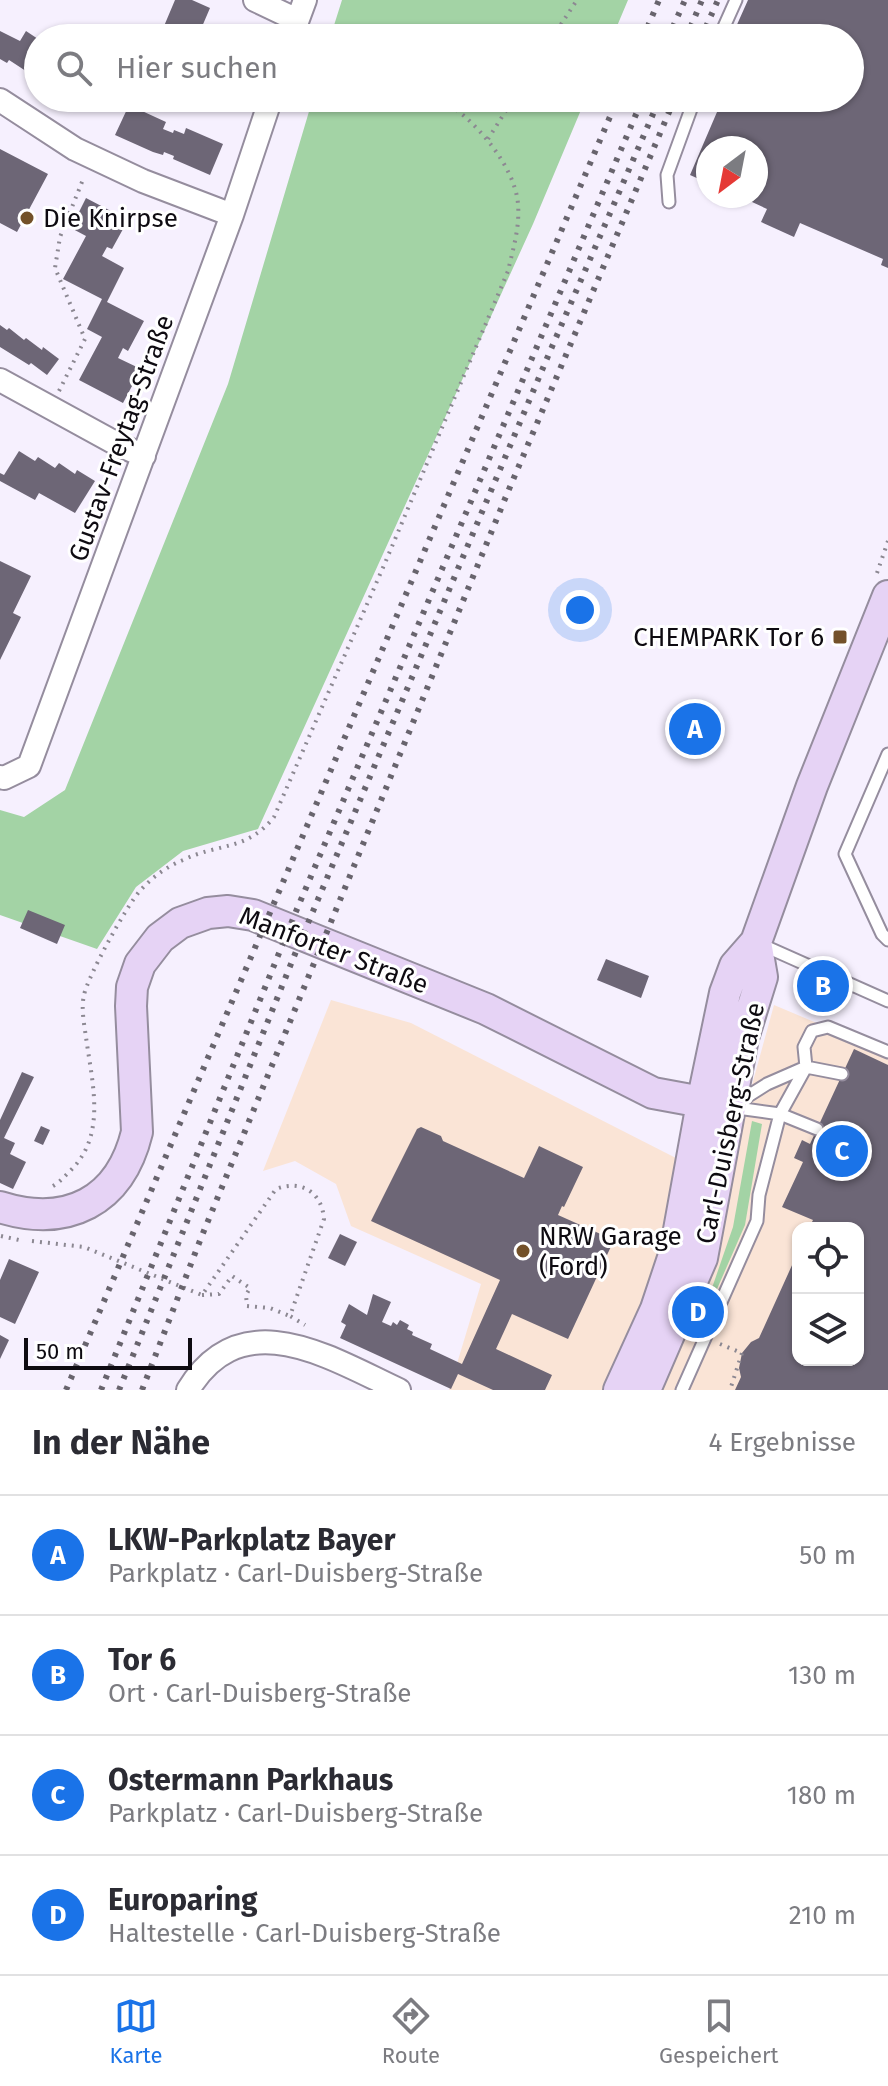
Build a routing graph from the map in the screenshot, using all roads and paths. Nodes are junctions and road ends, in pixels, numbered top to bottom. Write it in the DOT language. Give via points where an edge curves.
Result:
graph roads {
  1 [pos="255,0"];
  2 [pos="577,0"];
  3 [pos="736,0"];
  4 [pos="298,19"];
  5 [pos="561,24"];
  6 [pos="725,24"];
  7 [pos="0,100"];
  8 [pos="266,112"];
  9 [pos="460,112"];
  10 [pos="505,112"];
  11 [pos="690,112"];
  12 [pos="488,139"];
  13 [pos="93,157"];
  14 [pos="669,202"];
  15 [pos="232,215"];
  16 [pos="0,380"];
  17 [pos="51,407"];
  18 [pos="144,456"];
  19 [pos="888,596"];
  20 [pos="888,754"];
  21 [pos="0,777"];
  22 [pos="888,940"];
  23 [pos="756,942"];
  24 [pos="888,1001"];
  25 [pos="888,1052"];
  26 [pos="806,1067"];
  27 [pos="842,1074"];
  28 [pos="716,1105"];
  29 [pos="780,1114"];
  30 [pos="817,1129"];
  31 [pos="48,1188"];
  32 [pos="0,1207"];
  33 [pos="0,1236"];
  34 [pos="202,1295"];
  35 [pos="290,1316"];
  36 [pos="314,1330"];
  37 [pos="742,1353"];
  38 [pos="188,1390"];
  39 [pos="399,1390"];
  40 [pos="619,1390"];
  41 [pos="645,1390"];
  42 [pos="682,1390"];
  43 [pos="730,1390"];
  1 -- 4 [label="street"];
  2 -- 5 [label="path"];
  3 -- 6 [label="lane"];
  7 -- 13 [label="street"];
  8 -- 15 [label="street, Gustav-Freytag-Straße"];
  9 -- 12 [label="path"];
  10 -- 12 [label="path"];
  11 -- 14 [label="lane" via="667,175"];
  12 -- 31 [label="path" via="518,201 508,271 274,817 244,842 185,859 158,873 137,894 97,965 84,995 83,1016 95,1128 77,1164"];
  13 -- 15 [label="street"];
  13 -- 17 [label="path" via="60,237 55,268 85,339"];
  15 -- 18 [label="street, Gustav-Freytag-Straße"];
  16 -- 17 [label="street"];
  17 -- 18 [label="street"];
  18 -- 21 [label="street, Gustav-Freytag-Straße" via="29,766"];
  19 -- 23 [label="street, Carl-Duisberg-Straße"];
  20 -- 22 [label="lane" via="845,854"];
  23 -- 24 [label="lane"];
  23 -- 28 [label="street, Carl-Duisberg-Straße" via="762,977"];
  25 -- 26 [label="lane" via="828,1027 812,1031 804,1047"];
  26 -- 27 [label="lane"];
  26 -- 28 [label="lane"];
  26 -- 29 [label="lane"];
  28 -- 29 [label="lane"];
  28 -- 32 [label="street, Manforter Straße" via="653,1093 486,1009 253,915 208,913 180,923 160,938 140,964 132,987 137,1132 120,1175 103,1193 55,1214 27,1215"];
  28 -- 40 [label="street, Carl-Duisberg-Straße" via="656,1309"];
  28 -- 41 [label="street, Carl-Duisberg-Straße" via="702,1258"];
  29 -- 30 [label="lane"];
  29 -- 42 [label="lane" via="757,1221"];
  33 -- 34 [label="path" via="84,1247"];
  34 -- 35 [label="path" via="219,1294 232,1276 250,1288 247,1306"];
  34 -- 35 [label="path" via="264,1202 276,1189 293,1185 316,1196 324,1219"];
  35 -- 36 [label="path"];
  37 -- 43 [label="path"];
  38 -- 39 [label="street" via="204,1368 254,1341 313,1350"];
}
